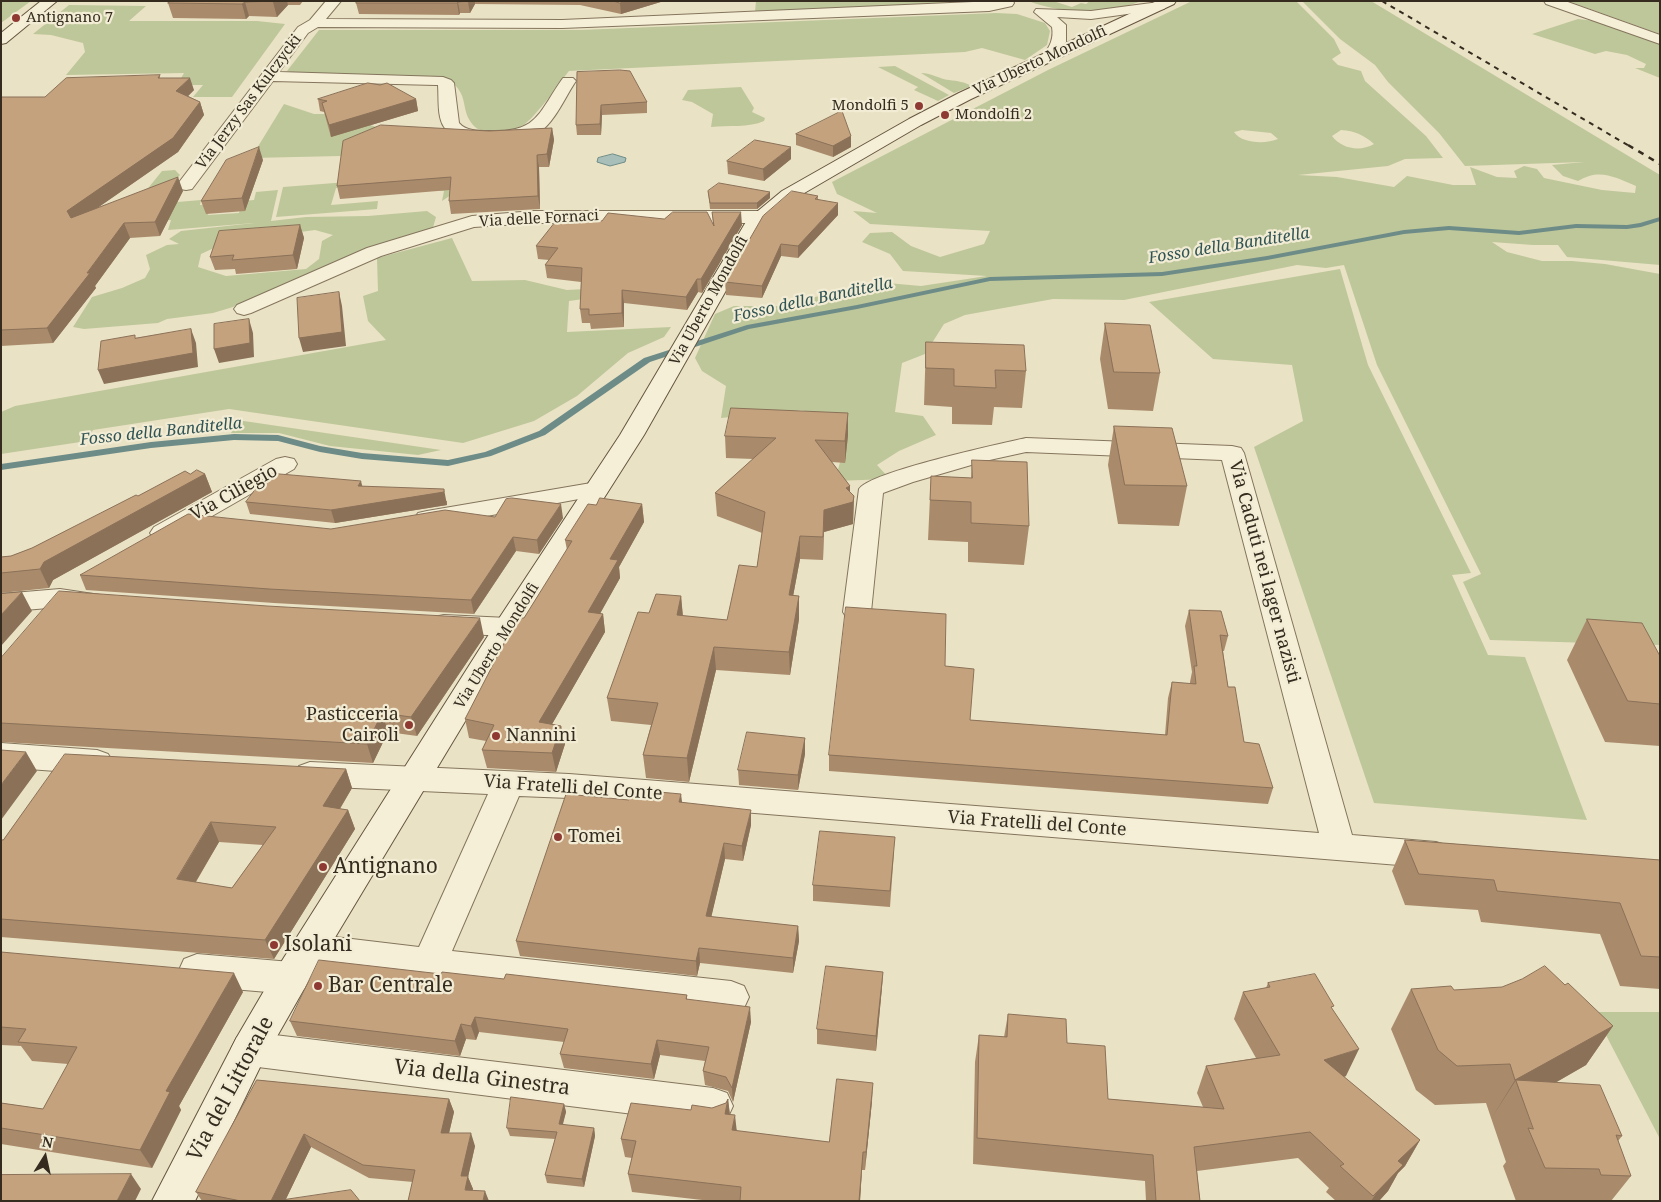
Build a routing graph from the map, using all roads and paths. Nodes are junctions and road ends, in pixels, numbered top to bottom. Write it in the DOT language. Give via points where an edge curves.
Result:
graph roads {
  1 [pos="50,1"];
  2 [pos="334,1"];
  3 [pos="1551,1"];
  4 [pos="1006,2"];
  5 [pos="1164,4"];
  6 [pos="678,6"];
  7 [pos="1041,12"];
  8 [pos="706,18"];
  9 [pos="315,23"];
  10 [pos="1059,26"];
  11 [pos="1096,34"];
  12 [pos="1,40"];
  13 [pos="1660,40"];
  14 [pos="1050,56"];
  15 [pos="267,76"];
  16 [pos="568,81"];
  17 [pos="186,185"];
  18 [pos="761,217"];
  19 [pos="244,309"];
  20 [pos="285,464"];
  21 [pos="600,485"];
  22 [pos="190,518"];
  23 [pos="228,522"];
  24 [pos="404,523"];
  25 [pos="139,546"];
  26 [pos="89,574"];
  27 [pos="60,598"];
  28 [pos="1,603"];
  29 [pos="118,603"];
  30 [pos="858,612"];
  31 [pos="420,622"];
  32 [pos="36,627"];
  33 [pos="508,627"];
  34 [pos="1,755"];
  35 [pos="65,760"];
  36 [pos="124,763"];
  37 [pos="281,772"];
  38 [pos="413,779"];
  39 [pos="509,782"];
  40 [pos="44,790"];
  41 [pos="1339,847"];
  42 [pos="1465,857"];
  43 [pos="300,964"];
  44 [pos="429,964"];
  45 [pos="169,968"];
  46 [pos="731,997"];
  47 [pos="250,1049"];
  48 [pos="713,1106"];
  49 [pos="173,1201"];
  1 -- 12 [label="street"];
  2 -- 9 [label="street, Via Jerzy Sas Kulczycki"];
  3 -- 13 [label="street"];
  4 -- 7 [label="street"];
  4 -- 8 [label="street" via="989,7"];
  5 -- 7 [label="street" via="1091,15"];
  5 -- 11 [label="street, Via Uberto Mondolfi"];
  6 -- 8 [label="street"];
  7 -- 10 [label="street"];
  7 -- 11 [label="street" via="1080,22"];
  8 -- 9 [label="street" via="562,24"];
  9 -- 15 [label="street, Via Jerzy Sas Kulczycki" via="303,30"];
  10 -- 11 [label="street"];
  10 -- 14 [label="street" via="1059,41"];
  11 -- 14 [label="street, Via Uberto Mondolfi"];
  14 -- 18 [label="street, Via Uberto Mondolfi" via="965,96 871,147 788,195"];
  15 -- 16 [label="street" via="438,80 446,83 451,126 465,135 490,136 534,130"];
  15 -- 17 [label="street, Via Jerzy Sas Kulczycki"];
  18 -- 19 [label="street, Via delle Fornaci" via="534,216 472,222 374,252"];
  18 -- 21 [label="street, Via Uberto Mondolfi" via="748,231 650,405"];
  20 -- 22 [label="street, Via Ciliegio"];
  21 -- 24 [label="street"];
  21 -- 33 [label="street, Via Uberto Mondolfi"];
  22 -- 23 [label="street"];
  22 -- 25 [label="street, Via Ciliegio"];
  26 -- 27 [label="street" via="64,588"];
  27 -- 28 [label="street"];
  27 -- 29 [label="street"];
  27 -- 32 [label="street"];
  30 -- 41 [label="street, Via Caduti nei lager nazisti" via="871,489 971,458 1026,445 1232,453"];
  31 -- 33 [label="street"];
  33 -- 38 [label="street, Via Uberto Mondolfi"];
  34 -- 35 [label="street"];
  35 -- 36 [label="street"];
  35 -- 40 [label="street"];
  37 -- 38 [label="street, Via Fratelli del Conte"];
  38 -- 39 [label="street, Via Fratelli del Conte"];
  38 -- 43 [label="street, Via Uberto Mondolfi"];
  39 -- 41 [label="street, Via Fratelli del Conte"];
  39 -- 44 [label="street"];
  41 -- 42 [label="street, Via Fratelli del Conte"];
  43 -- 44 [label="street"];
  43 -- 45 [label="street"];
  43 -- 47 [label="street, Via del Littorale"];
  44 -- 46 [label="street"];
  47 -- 48 [label="street, Via della Ginestra"];
  47 -- 49 [label="street, Via del Littorale"];
}
